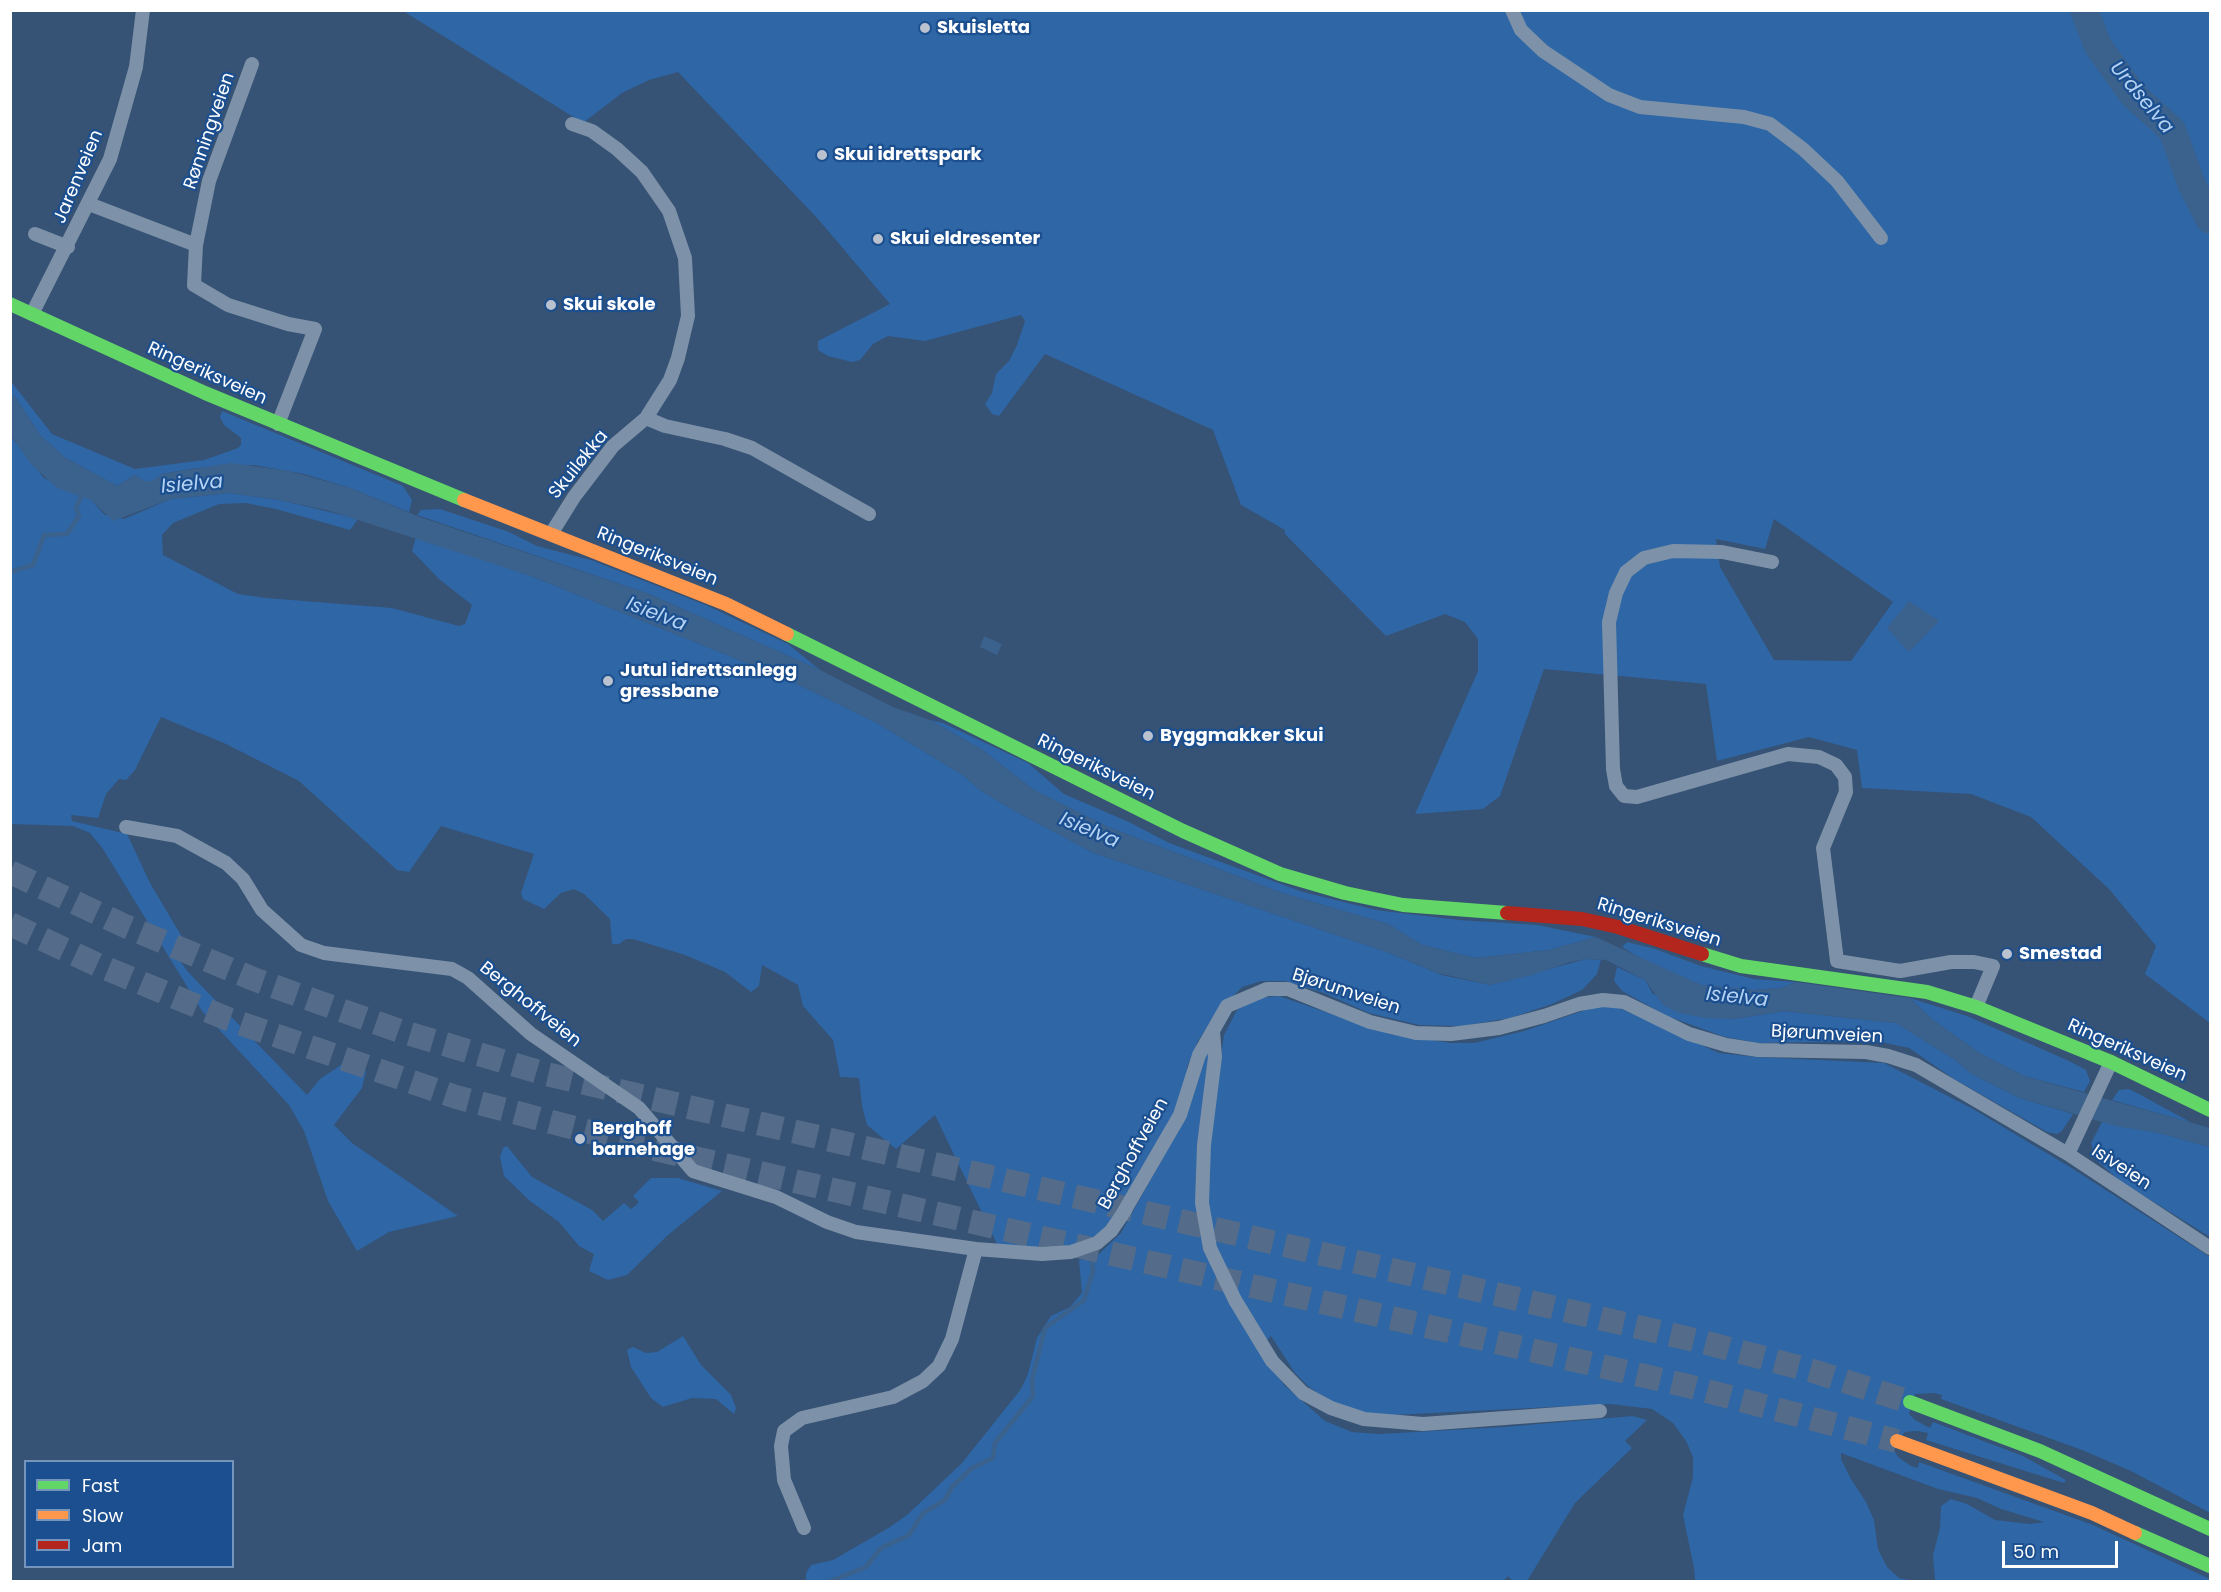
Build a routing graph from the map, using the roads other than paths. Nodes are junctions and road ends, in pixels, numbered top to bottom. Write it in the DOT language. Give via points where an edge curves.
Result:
graph roads {
  1 [pos="143,10"];
  2 [pos="1512,10"];
  3 [pos="252,64"];
  4 [pos="572,124"];
  5 [pos="89,204"];
  6 [pos="35,234"];
  7 [pos="1881,238"];
  8 [pos="196,245"];
  9 [pos="68,248"];
  10 [pos="10,304"];
  11 [pos="32,315"];
  12 [pos="646,418"];
  13 [pos="278,424"];
  14 [pos="869,514"];
  15 [pos="551,534"];
  16 [pos="1772,562"];
  17 [pos="126,827"];
  18 [pos="1976,1007"];
  19 [pos="1213,1031"];
  20 [pos="2111,1062"];
  21 [pos="2211,1110"];
  22 [pos="2068,1154"];
  23 [pos="2211,1248"];
  24 [pos="976,1249"];
  25 [pos="1910,1402"];
  26 [pos="1600,1411"];
  27 [pos="1897,1442"];
  28 [pos="804,1528"];
  29 [pos="2211,1529"];
  30 [pos="2211,1566"];
  1 -- 5 [label="street, Jarenveien" via="126,107 110,159"];
  2 -- 7 [label="street" via="1521,30 1543,51 1609,94 1640,107 1744,117 1770,124 1837,181"];
  3 -- 8 [label="street, Rønningveien" via="209,181"];
  4 -- 12 [label="street, Skuiløkka" via="591,131 642,172 669,211 686,258 688,316 678,358"];
  5 -- 8 [label="street"];
  5 -- 9 [label="street, Jarenveien"];
  6 -- 9 [label="street"];
  8 -- 13 [label="street, Rønningveien" via="194,285 228,305 315,329"];
  9 -- 11 [label="street, Jarenveien"];
  10 -- 11 [label="main road, Ringeriksveien"];
  11 -- 13 [label="main road, Ringeriksveien"];
  12 -- 14 [label="street" via="752,448"];
  12 -- 15 [label="street, Skuiløkka" via="613,446"];
  13 -- 15 [label="main road, Ringeriksveien"];
  15 -- 18 [label="main road, Ringeriksveien" via="726,604 1201,840 1308,884 1403,905 1582,920 1618,927 1742,966 1927,992"];
  16 -- 18 [label="street" via="1722,552 1673,551 1644,558 1626,572 1609,622 1616,786 1624,796 1637,798 1788,754 1819,757 1836,765 1845,777 1846,792 1823,848 1837,961 1900,971 1952,962 1993,966"];
  17 -- 24 [label="street, Berghoffveien" via="177,836 226,863 243,879 262,910 301,945 324,953 452,969 468,978 531,1034 639,1108 693,1171 776,1197 856,1232"];
  18 -- 20 [label="main road, Ringeriksveien"];
  19 -- 22 [label="street, Bjørumveien" via="1227,1006 1268,989 1288,989 1370,1022 1416,1033 1451,1034 1499,1028 1579,1004 1624,1002 1689,1034 1726,1045 1758,1050 1866,1052 1899,1059 1916,1065"];
  19 -- 24 [label="street, Berghoffveien" via="1199,1055 1180,1115 1111,1231 1097,1243 1071,1252"];
  19 -- 26 [label="street" via="1215,1057 1204,1145 1202,1203 1210,1248 1235,1300 1272,1361 1303,1393 1364,1419 1423,1424"];
  20 -- 21 [label="main road, Ringeriksveien"];
  20 -- 22 [label="street, Isiveien"];
  22 -- 23 [label="street, Isiveien"];
  24 -- 28 [label="street" via="952,1339 939,1366 923,1382 893,1397 802,1418 784,1431 784,1480"];
  25 -- 29 [label="main road" via="2040,1451"];
  27 -- 30 [label="main road" via="2092,1513"];
}
